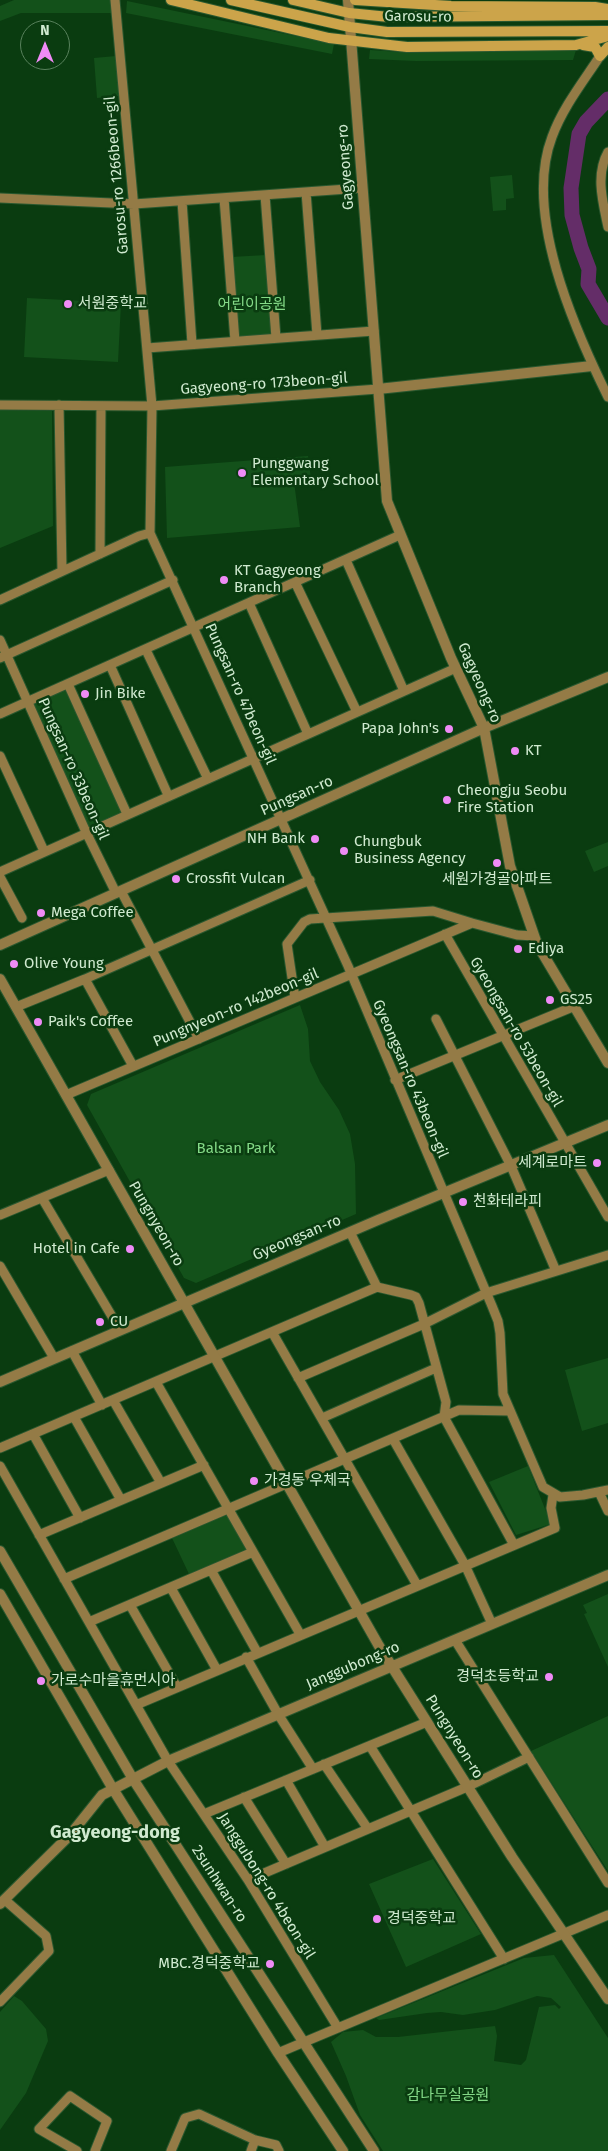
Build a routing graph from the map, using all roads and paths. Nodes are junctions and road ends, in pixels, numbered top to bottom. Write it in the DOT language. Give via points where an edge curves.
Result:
graph roads {
  1 [pos="115,0"];
  2 [pos="171,0"];
  3 [pos="231,0"];
  4 [pos="293,0"];
  5 [pos="348,0"];
  6 [pos="355,0"];
  7 [pos="608,9"];
  8 [pos="348,13"];
  9 [pos="608,15"];
  10 [pos="350,27"];
  11 [pos="608,31"];
  12 [pos="608,36"];
  13 [pos="351,41"];
  14 [pos="576,45"];
  15 [pos="608,47"];
  16 [pos="600,56"];
  17 [pos="608,152"];
  18 [pos="604,185"];
  19 [pos="362,188"];
  20 [pos="306,192"];
  21 [pos="265,195"];
  22 [pos="0,198"];
  23 [pos="224,198"];
  24 [pos="182,201"];
  25 [pos="134,204"];
  26 [pos="608,227"];
  27 [pos="374,331"];
  28 [pos="317,335"];
  29 [pos="276,338"];
  30 [pos="235,341"];
  31 [pos="192,344"];
  32 [pos="147,348"];
  33 [pos="592,366"];
  34 [pos="378,389"];
  35 [pos="608,397"];
  36 [pos="0,405"];
  37 [pos="59,406"];
  38 [pos="101,406"];
  39 [pos="152,406"];
  40 [pos="150,533"];
  41 [pos="400,535"];
  42 [pos="100,554"];
  43 [pos="346,560"];
  44 [pos="62,572"];
  45 [pos="173,580"];
  46 [pos="295,582"];
  47 [pos="0,600"];
  48 [pos="249,603"];
  49 [pos="194,627"];
  50 [pos="0,640"];
  51 [pos="146,650"];
  52 [pos="3,657"];
  53 [pos="110,665"];
  54 [pos="456,668"];
  55 [pos="608,678"];
  56 [pos="68,684"];
  57 [pos="404,691"];
  58 [pos="27,702"];
  59 [pos="357,712"];
  60 [pos="0,714"];
  61 [pos="484,728"];
  62 [pos="308,734"];
  63 [pos="0,756"];
  64 [pos="254,758"];
  65 [pos="208,779"];
  66 [pos="168,796"];
  67 [pos="127,814"];
  68 [pos="282,819"];
  69 [pos="86,832"];
  70 [pos="44,851"];
  71 [pos="0,872"];
  72 [pos="0,878"];
  73 [pos="310,880"];
  74 [pos="118,892"];
  75 [pos="22,918"];
  76 [pos="327,919"];
  77 [pos="472,922"];
  78 [pos="445,934"];
  79 [pos="534,936"];
  80 [pos="0,945"];
  81 [pos="151,949"];
  82 [pos="350,974"];
  83 [pos="0,979"];
  84 [pos="84,979"];
  85 [pos="295,998"];
  86 [pos="576,1006"];
  87 [pos="16,1007"];
  88 [pos="436,1019"];
  89 [pos="503,1036"];
  90 [pos="199,1039"];
  91 [pos="455,1056"];
  92 [pos="608,1063"];
  93 [pos="134,1066"];
  94 [pos="395,1080"];
  95 [pos="66,1095"];
  96 [pos="608,1125"];
  97 [pos="564,1144"];
  98 [pos="511,1166"];
  99 [pos="109,1170"];
  100 [pos="444,1193"];
  101 [pos="42,1198"];
  102 [pos="0,1215"];
  103 [pos="608,1217"];
  104 [pos="350,1232"];
  105 [pos="608,1255"];
  106 [pos="0,1266"];
  107 [pos="556,1271"];
  108 [pos="377,1288"];
  109 [pos="486,1293"];
  110 [pos="184,1303"];
  111 [pos="424,1324"];
  112 [pos="120,1330"];
  113 [pos="272,1332"];
  114 [pos="72,1351"];
  115 [pos="214,1357"];
  116 [pos="54,1358"];
  117 [pos="436,1368"];
  118 [pos="298,1378"];
  119 [pos="0,1382"];
  120 [pos="156,1382"];
  121 [pos="113,1400"];
  122 [pos="102,1405"];
  123 [pos="510,1411"];
  124 [pos="74,1417"];
  125 [pos="444,1417"];
  126 [pos="322,1418"];
  127 [pos="33,1434"];
  128 [pos="393,1439"];
  129 [pos="0,1448"];
  130 [pos="345,1459"];
  131 [pos="204,1465"];
  132 [pos="0,1466"];
  133 [pos="161,1483"];
  134 [pos="286,1484"];
  135 [pos="604,1491"];
  136 [pos="553,1495"];
  137 [pos="121,1500"];
  138 [pos="229,1509"];
  139 [pos="608,1511"];
  140 [pos="80,1518"];
  141 [pos="39,1535"];
  142 [pos="514,1545"];
  143 [pos="0,1552"];
  144 [pos="254,1552"];
  145 [pos="465,1565"];
  146 [pos="211,1570"];
  147 [pos="608,1575"];
  148 [pos="64,1579"];
  149 [pos="417,1585"];
  150 [pos="170,1588"];
  151 [pos="0,1594"];
  152 [pos="130,1605"];
  153 [pos="358,1610"];
  154 [pos="89,1622"];
  155 [pos="492,1624"];
  156 [pos="300,1634"];
  157 [pos="455,1640"];
  158 [pos="257,1652"];
  159 [pos="246,1657"];
  160 [pos="392,1666"];
  161 [pos="217,1670"];
  162 [pos="177,1687"];
  163 [pos="136,1705"];
  164 [pos="278,1714"];
  165 [pos="426,1722"];
  166 [pos="370,1746"];
  167 [pos="529,1757"];
  168 [pos="168,1761"];
  169 [pos="324,1764"];
  170 [pos="313,1769"];
  171 [pos="133,1779"];
  172 [pos="286,1780"];
  173 [pos="467,1787"];
  174 [pos="113,1789"];
  175 [pos="244,1797"];
  176 [pos="411,1811"];
  177 [pos="204,1814"];
  178 [pos="368,1829"];
  179 [pos="326,1847"];
  180 [pos="286,1864"];
  181 [pos="248,1880"];
  182 [pos="608,1883"];
  183 [pos="2,1902"];
  184 [pos="608,1915"];
  185 [pos="562,1934"];
  186 [pos="504,1958"];
  187 [pos="608,1999"];
  188 [pos="0,2002"];
  189 [pos="338,2028"];
  190 [pos="303,2043"];
  191 [pos="278,2054"];
  192 [pos="255,2140"];
  193 [pos="77,2151"];
  194 [pos="95,2151"];
  195 [pos="171,2151"];
  196 [pos="251,2151"];
  197 [pos="279,2151"];
  198 [pos="343,2151"];
  199 [pos="374,2151"];
  1 -- 25 [label="street, Garosu-ro 1266beon-gil"];
  2 -- 13 [label="main road"];
  3 -- 10 [label="main road, Garosu-ro"];
  4 -- 8 [label="main road, Garosu-ro"];
  5 -- 8 [label="street, Gagyeong-ro"];
  6 -- 7 [label="main road" via="450,6"];
  8 -- 9 [label="main road, Garosu-ro" via="462,18"];
  8 -- 10 [label="street, Gagyeong-ro"];
  10 -- 11 [label="main road, Garosu-ro" via="423,33"];
  10 -- 13 [label="street, Gagyeong-ro"];
  12 -- 14 [label="main road"];
  13 -- 14 [label="main road" via="407,47"];
  13 -- 19 [label="street, Gagyeong-ro"];
  14 -- 16 [label="main road" via="592,45"];
  15 -- 16 [label="main road"];
  16 -- 33 [label="street" via="562,112 551,138 543,187 546,225 564,292"];
  17 -- 18 [label="street" via="603,160"];
  18 -- 26 [label="street"];
  19 -- 20 [label="street"];
  19 -- 27 [label="street, Gagyeong-ro"];
  20 -- 21 [label="street"];
  20 -- 28 [label="street"];
  21 -- 23 [label="street"];
  21 -- 29 [label="street"];
  22 -- 25 [label="street"];
  23 -- 24 [label="street"];
  23 -- 30 [label="street"];
  24 -- 25 [label="street"];
  24 -- 31 [label="street"];
  25 -- 32 [label="street, Garosu-ro 1266beon-gil"];
  27 -- 28 [label="street"];
  27 -- 34 [label="street, Gagyeong-ro"];
  28 -- 29 [label="street"];
  29 -- 30 [label="street"];
  30 -- 31 [label="street"];
  31 -- 32 [label="street"];
  32 -- 39 [label="street, Garosu-ro 1266beon-gil"];
  33 -- 34 [label="street"];
  33 -- 35 [label="street"];
  34 -- 39 [label="street, Gagyeong-ro 173beon-gil"];
  34 -- 41 [label="street, Gagyeong-ro" via="387,500"];
  36 -- 37 [label="street, Gagyeong-ro 173beon-gil"];
  37 -- 38 [label="street, Gagyeong-ro 173beon-gil"];
  37 -- 44 [label="street"];
  38 -- 39 [label="street, Gagyeong-ro 173beon-gil"];
  38 -- 42 [label="street"];
  39 -- 40 [label="street, Pungsan-ro 47beon-gil"];
  40 -- 42 [label="street"];
  40 -- 45 [label="street, Pungsan-ro 47beon-gil"];
  41 -- 43 [label="street"];
  41 -- 54 [label="street, Gagyeong-ro"];
  42 -- 44 [label="street"];
  43 -- 46 [label="street"];
  43 -- 57 [label="street"];
  44 -- 47 [label="street"];
  45 -- 49 [label="street, Pungsan-ro 47beon-gil"];
  45 -- 52 [label="street"];
  46 -- 48 [label="street"];
  46 -- 59 [label="street"];
  48 -- 49 [label="street"];
  48 -- 62 [label="street"];
  49 -- 51 [label="street"];
  49 -- 64 [label="street, Pungsan-ro 47beon-gil"];
  50 -- 52 [label="street, Pungsan-ro 33beon-gil"];
  51 -- 53 [label="street"];
  51 -- 65 [label="street"];
  52 -- 58 [label="street, Pungsan-ro 33beon-gil"];
  53 -- 56 [label="street"];
  53 -- 66 [label="street"];
  54 -- 57 [label="street"];
  54 -- 61 [label="street, Gagyeong-ro"];
  55 -- 61 [label="street, Pungsan-ro"];
  56 -- 58 [label="street"];
  56 -- 67 [label="street"];
  57 -- 59 [label="street"];
  58 -- 60 [label="street"];
  58 -- 69 [label="street, Pungsan-ro 33beon-gil"];
  59 -- 62 [label="street"];
  61 -- 68 [label="street, Pungsan-ro"];
  61 -- 79 [label="street, Gagyeong-ro" via="510,866"];
  62 -- 64 [label="street"];
  63 -- 70 [label="street"];
  64 -- 65 [label="street"];
  64 -- 68 [label="street, Pungsan-ro 47beon-gil"];
  65 -- 66 [label="street"];
  66 -- 67 [label="street"];
  67 -- 69 [label="street"];
  68 -- 73 [label="street, Pungsan-ro 47beon-gil"];
  68 -- 74 [label="street, Pungsan-ro"];
  69 -- 70 [label="street"];
  69 -- 74 [label="street, Pungsan-ro 33beon-gil"];
  70 -- 71 [label="street"];
  72 -- 75 [label="street"];
  73 -- 76 [label="street, Gyeongsan-ro 43beon-gil"];
  73 -- 81 [label="street"];
  74 -- 80 [label="street, Pungsan-ro"];
  74 -- 81 [label="street, Pungsan-ro 33beon-gil"];
  76 -- 77 [label="street" via="433,911"];
  76 -- 82 [label="street, Gyeongsan-ro 43beon-gil"];
  76 -- 85 [label="street" via="304,922 287,944"];
  77 -- 78 [label="street, Pungnyeon-ro 142beon-gil"];
  77 -- 79 [label="street" via="517,935"];
  78 -- 82 [label="street, Pungnyeon-ro 142beon-gil"];
  78 -- 89 [label="street, Gyeongsan-ro 53beon-gil"];
  79 -- 86 [label="street, Gagyeong-ro"];
  81 -- 84 [label="street"];
  81 -- 90 [label="street, Pungsan-ro 33beon-gil"];
  82 -- 85 [label="street, Pungnyeon-ro 142beon-gil"];
  82 -- 94 [label="street, Gyeongsan-ro 43beon-gil"];
  83 -- 87 [label="street, Pungnyeon-ro"];
  84 -- 87 [label="street"];
  84 -- 93 [label="street"];
  85 -- 90 [label="street, Pungnyeon-ro 142beon-gil"];
  86 -- 89 [label="street"];
  86 -- 92 [label="street, Gagyeong-ro"];
  87 -- 95 [label="street, Pungnyeon-ro"];
  88 -- 91 [label="street"];
  89 -- 91 [label="street"];
  89 -- 97 [label="street, Gyeongsan-ro 53beon-gil"];
  90 -- 93 [label="street, Pungnyeon-ro 142beon-gil"];
  91 -- 94 [label="street"];
  91 -- 98 [label="street"];
  93 -- 95 [label="street, Pungnyeon-ro 142beon-gil"];
  94 -- 100 [label="street, Gyeongsan-ro 43beon-gil"];
  95 -- 99 [label="street, Pungnyeon-ro"];
  96 -- 97 [label="street, Gyeongsan-ro"];
  97 -- 98 [label="street, Gyeongsan-ro"];
  97 -- 103 [label="street, Gyeongsan-ro 53beon-gil"];
  98 -- 100 [label="street, Gyeongsan-ro"];
  98 -- 107 [label="street"];
  99 -- 101 [label="street"];
  99 -- 110 [label="street, Pungnyeon-ro"];
  100 -- 104 [label="street, Gyeongsan-ro"];
  100 -- 109 [label="street, Gyeongsan-ro 43beon-gil"];
  101 -- 102 [label="street"];
  101 -- 112 [label="street"];
  104 -- 108 [label="street"];
  104 -- 110 [label="street, Gyeongsan-ro"];
  105 -- 107 [label="street"];
  106 -- 116 [label="street"];
  107 -- 109 [label="street"];
  108 -- 111 [label="street" via="416,1297"];
  108 -- 113 [label="street"];
  109 -- 111 [label="street"];
  109 -- 123 [label="street, Gyeongsan-ro 43beon-gil" via="498,1321 503,1394"];
  110 -- 112 [label="street, Gyeongsan-ro"];
  110 -- 115 [label="street, Pungnyeon-ro"];
  111 -- 117 [label="street"];
  111 -- 118 [label="street"];
  112 -- 114 [label="street, Gyeongsan-ro"];
  113 -- 115 [label="street"];
  113 -- 118 [label="street"];
  114 -- 116 [label="street, Gyeongsan-ro"];
  114 -- 122 [label="street"];
  115 -- 120 [label="street"];
  115 -- 134 [label="street, Pungnyeon-ro"];
  116 -- 119 [label="street, Gyeongsan-ro"];
  117 -- 125 [label="street" via="446,1402"];
  117 -- 126 [label="street"];
  118 -- 126 [label="street"];
  120 -- 121 [label="street"];
  120 -- 131 [label="street"];
  121 -- 122 [label="street"];
  121 -- 133 [label="street"];
  122 -- 124 [label="street"];
  123 -- 125 [label="street" via="459,1410"];
  123 -- 136 [label="street, Gyeongsan-ro 43beon-gil" via="543,1488"];
  124 -- 127 [label="street"];
  124 -- 137 [label="street"];
  125 -- 128 [label="street"];
  125 -- 142 [label="street"];
  126 -- 130 [label="street"];
  127 -- 129 [label="street"];
  127 -- 140 [label="street"];
  128 -- 130 [label="street"];
  128 -- 145 [label="street"];
  130 -- 134 [label="street"];
  130 -- 149 [label="street"];
  131 -- 133 [label="street"];
  131 -- 138 [label="street"];
  132 -- 141 [label="street, Janggubong-ro 4beon-gil"];
  133 -- 137 [label="street"];
  134 -- 138 [label="street"];
  134 -- 153 [label="street, Pungnyeon-ro"];
  135 -- 136 [label="street" via="571,1497"];
  135 -- 139 [label="street"];
  136 -- 142 [label="street" via="551,1508 555,1528"];
  137 -- 140 [label="street"];
  138 -- 144 [label="street"];
  138 -- 148 [label="street"];
  140 -- 141 [label="street"];
  141 -- 148 [label="street, Janggubong-ro 4beon-gil"];
  142 -- 145 [label="street"];
  143 -- 171 [label="street, 2sunhwan-ro"];
  144 -- 146 [label="street"];
  144 -- 156 [label="street"];
  145 -- 149 [label="street"];
  145 -- 155 [label="street"];
  146 -- 150 [label="street"];
  146 -- 158 [label="street"];
  147 -- 155 [label="street, Janggubong-ro"];
  148 -- 154 [label="street, Janggubong-ro 4beon-gil"];
  149 -- 153 [label="street"];
  150 -- 152 [label="street"];
  150 -- 161 [label="street"];
  151 -- 174 [label="street"];
  152 -- 154 [label="street"];
  152 -- 162 [label="street"];
  153 -- 156 [label="street"];
  153 -- 160 [label="street, Pungnyeon-ro"];
  154 -- 163 [label="street, Janggubong-ro 4beon-gil"];
  155 -- 157 [label="street, Janggubong-ro"];
  156 -- 158 [label="street"];
  157 -- 160 [label="street, Janggubong-ro"];
  157 -- 167 [label="street"];
  158 -- 159 [label="street"];
  159 -- 161 [label="street"];
  159 -- 164 [label="street"];
  160 -- 164 [label="street, Janggubong-ro"];
  160 -- 165 [label="street, Pungnyeon-ro"];
  161 -- 162 [label="street"];
  162 -- 163 [label="street"];
  163 -- 168 [label="street, Janggubong-ro 4beon-gil"];
  164 -- 168 [label="street, Janggubong-ro"];
  164 -- 170 [label="street"];
  165 -- 166 [label="street"];
  165 -- 173 [label="street, Pungnyeon-ro"];
  166 -- 169 [label="street"];
  166 -- 176 [label="street"];
  167 -- 173 [label="street"];
  167 -- 182 [label="street"];
  168 -- 171 [label="street, Janggubong-ro"];
  168 -- 177 [label="street, Janggubong-ro 4beon-gil"];
  169 -- 170 [label="street"];
  169 -- 178 [label="street"];
  170 -- 172 [label="street"];
  171 -- 174 [label="street, Janggubong-ro"];
  171 -- 190 [label="street, 2sunhwan-ro"];
  172 -- 175 [label="street"];
  172 -- 179 [label="street"];
  173 -- 176 [label="street"];
  173 -- 185 [label="street, Pungnyeon-ro"];
  174 -- 183 [label="street, Janggubong-ro" via="102,1795 70,1835"];
  174 -- 191 [label="street"];
  175 -- 177 [label="street"];
  175 -- 180 [label="street"];
  176 -- 178 [label="street"];
  176 -- 186 [label="street"];
  177 -- 181 [label="street, Janggubong-ro 4beon-gil"];
  178 -- 179 [label="street"];
  179 -- 180 [label="street"];
  180 -- 181 [label="street"];
  181 -- 189 [label="street, Janggubong-ro 4beon-gil"];
  183 -- 188 [label="street" via="46,1936 49,1951"];
  184 -- 185 [label="street"];
  185 -- 186 [label="street"];
  185 -- 187 [label="street, Pungnyeon-ro"];
  186 -- 189 [label="street"];
  189 -- 190 [label="street"];
  190 -- 191 [label="street"];
  190 -- 199 [label="street, 2sunhwan-ro"];
  191 -- 198 [label="street"];
  192 -- 195 [label="street" via="199,2114 186,2118"];
  192 -- 196 [label="street"];
  192 -- 197 [label="street" via="276,2146"];
  193 -- 194 [label="street" via="39,2129 70,2096 107,2121"];
}
